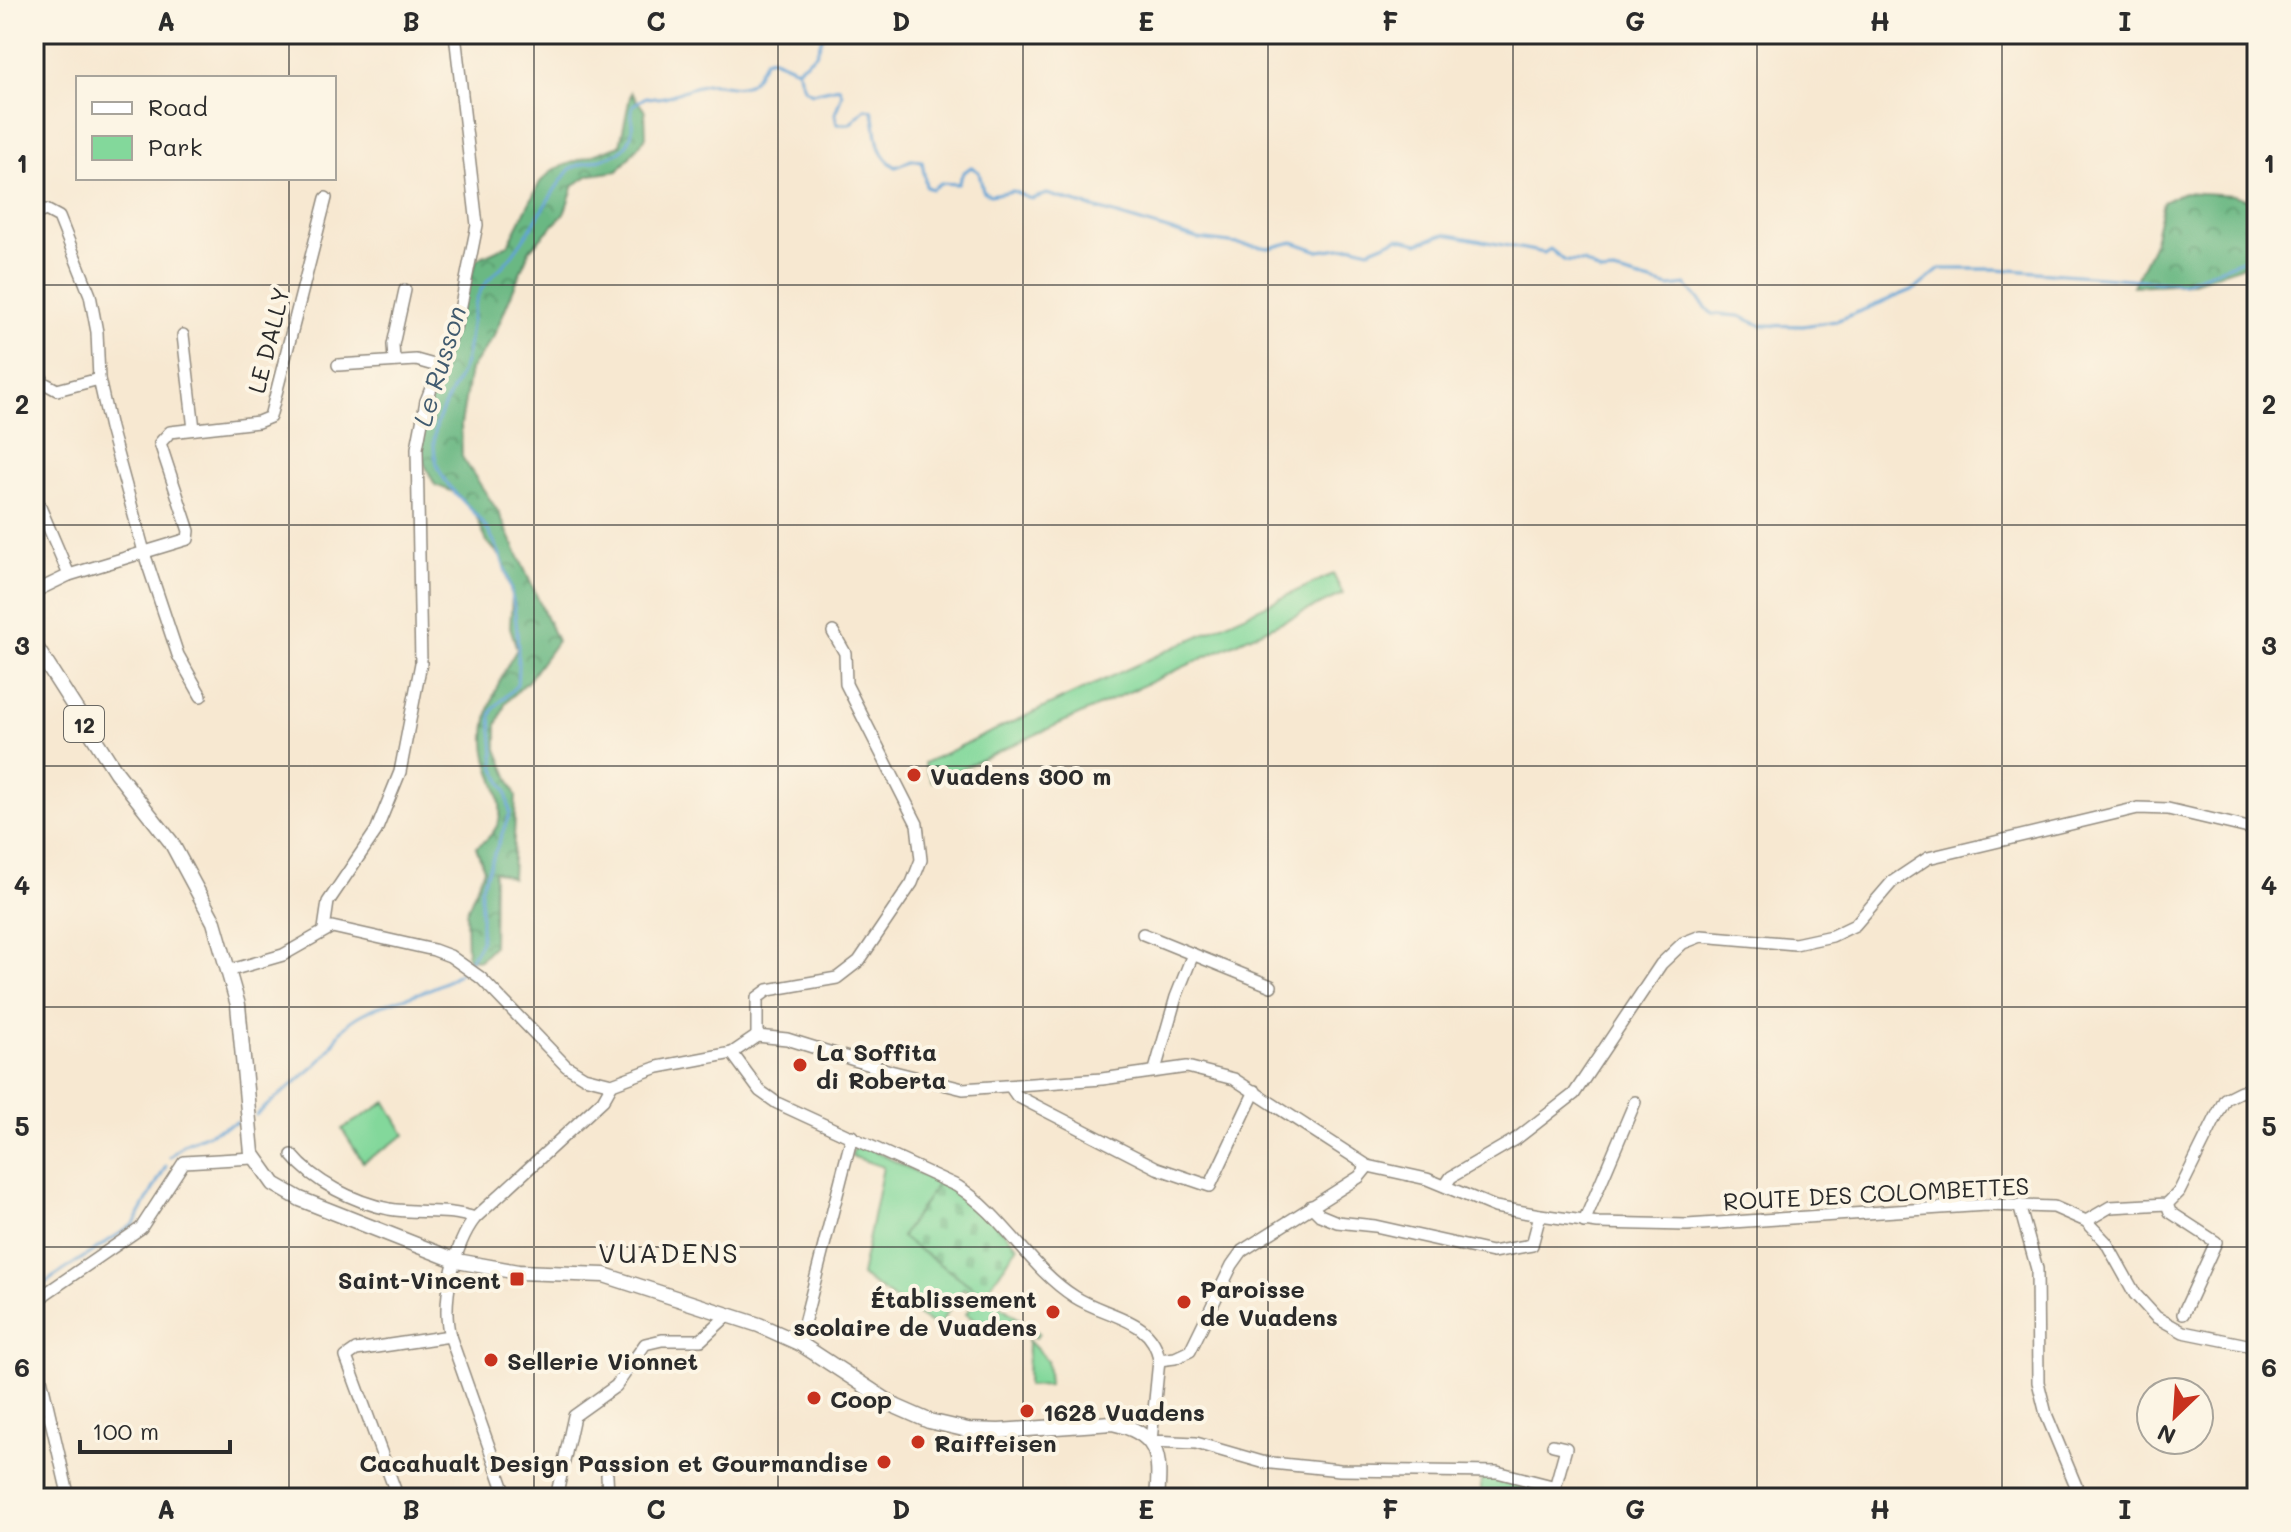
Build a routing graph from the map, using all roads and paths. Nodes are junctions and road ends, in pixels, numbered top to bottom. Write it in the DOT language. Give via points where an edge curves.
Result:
graph roads {
  1 [pos="455,34"];
  2 [pos="326,198"];
  3 [pos="34,214"];
  4 [pos="405,290"];
  5 [pos="183,335"];
  6 [pos="394,361"];
  7 [pos="34,363"];
  8 [pos="338,365"];
  9 [pos="441,367"];
  10 [pos="99,379"];
  11 [pos="194,429"];
  12 [pos="34,493"];
  13 [pos="145,554"];
  14 [pos="69,575"];
  15 [pos="34,592"];
  16 [pos="833,632"];
  17 [pos="34,644"];
  18 [pos="201,696"];
  19 [pos="2257,830"];
  20 [pos="324,929"];
  21 [pos="1143,934"];
  22 [pos="1193,954"];
  23 [pos="231,970"];
  24 [pos="1271,986"];
  25 [pos="757,1036"];
  26 [pos="732,1053"];
  27 [pos="1155,1070"];
  28 [pos="612,1084"];
  29 [pos="1010,1086"];
  30 [pos="1255,1091"];
  31 [pos="2257,1094"];
  32 [pos="1635,1102"];
  33 [pos="852,1136"];
  34 [pos="292,1155"];
  35 [pos="253,1158"];
  36 [pos="1368,1166"];
  37 [pos="1445,1186"];
  38 [pos="2167,1204"];
  39 [pos="2019,1205"];
  40 [pos="1311,1206"];
  41 [pos="1540,1215"];
  42 [pos="475,1218"];
  43 [pos="2086,1221"];
  44 [pos="1584,1222"];
  45 [pos="457,1261"];
  46 [pos="34,1307"];
  47 [pos="729,1314"];
  48 [pos="2183,1314"];
  49 [pos="450,1336"];
  50 [pos="799,1343"];
  51 [pos="2257,1347"];
  52 [pos="34,1348"];
  53 [pos="1159,1360"];
  54 [pos="1151,1441"];
  55 [pos="1553,1445"];
  56 [pos="607,1475"];
  57 [pos="69,1498"];
  58 [pos="398,1498"];
  59 [pos="507,1498"];
  60 [pos="556,1498"];
  61 [pos="567,1498"];
  62 [pos="1157,1498"];
  63 [pos="2081,1498"];
  1 -- 9 [label="street" via="477,212 464,295"];
  2 -- 11 [label="street, LE DALLY" via="270,417"];
  3 -- 10 [label="street" via="46,210 59,217 83,275 97,332"];
  4 -- 6 [label="street"];
  5 -- 11 [label="street"];
  6 -- 8 [label="street"];
  6 -- 9 [label="street"];
  7 -- 10 [label="street" via="52,389"];
  9 -- 20 [label="street" via="421,419 415,463 422,618 410,729 381,822 328,902"];
  10 -- 13 [label="street"];
  11 -- 13 [label="street, LE DALLY" via="166,433 160,447 188,539"];
  12 -- 14 [label="street"];
  13 -- 14 [label="street, LE DALLY"];
  13 -- 18 [label="street" via="178,655"];
  14 -- 15 [label="street, LE DALLY"];
  16 -- 25 [label="street" via="845,653 846,684 917,824 921,860 912,883 859,961 837,978 768,990 757,998"];
  17 -- 23 [label="main road, 12" via="197,885"];
  19 -- 37 [label="street" via="2168,809 2138,808 1928,858 1892,882 1855,925 1832,936 1795,944 1701,936 1686,940 1661,964 1574,1094"];
  20 -- 23 [label="street" via="283,955"];
  20 -- 28 [label="street" via="347,928 460,962 552,1055 584,1077"];
  21 -- 22 [label="street"];
  22 -- 24 [label="street"];
  22 -- 27 [label="street"];
  23 -- 35 [label="main road, 12"];
  25 -- 26 [label="street"];
  25 -- 29 [label="street, ROUTE DES COLOMBETTES" via="787,1039 938,1085 975,1090"];
  26 -- 28 [label="street" via="658,1067"];
  26 -- 33 [label="street" via="760,1091 777,1103"];
  27 -- 29 [label="street, ROUTE DES COLOMBETTES"];
  27 -- 30 [label="street, ROUTE DES COLOMBETTES" via="1214,1071"];
  28 -- 42 [label="street" via="603,1100"];
  29 -- 30 [label="street" via="1017,1096 1157,1168 1210,1186"];
  30 -- 36 [label="street, ROUTE DES COLOMBETTES"];
  31 -- 38 [label="street" via="2241,1091 2225,1099 2179,1192"];
  32 -- 44 [label="street"];
  33 -- 50 [label="street"];
  33 -- 53 [label="street" via="985,1203 1066,1290 1149,1332 1158,1345"];
  34 -- 42 [label="street" via="321,1182 364,1201 389,1209"];
  35 -- 45 [label="main road" via="283,1190"];
  35 -- 46 [label="street" via="184,1162 141,1228"];
  36 -- 37 [label="street, ROUTE DES COLOMBETTES"];
  36 -- 40 [label="street"];
  37 -- 41 [label="street, ROUTE DES COLOMBETTES" via="1495,1207"];
  38 -- 43 [label="street" via="2110,1207"];
  38 -- 48 [label="street" via="2170,1212 2216,1242"];
  39 -- 43 [label="street, ROUTE DES COLOMBETTES" via="2054,1207"];
  39 -- 44 [label="street, ROUTE DES COLOMBETTES" via="1710,1225"];
  39 -- 63 [label="street" via="2037,1269 2038,1382"];
  40 -- 41 [label="street" via="1337,1222 1492,1252 1532,1245"];
  40 -- 53 [label="street" via="1242,1251 1190,1351"];
  41 -- 44 [label="street, ROUTE DES COLOMBETTES"];
  42 -- 45 [label="street"];
  43 -- 51 [label="street, ROUTE DES COLOMBETTES" via="2156,1317 2183,1332"];
  45 -- 47 [label="main road" via="518,1272 604,1275"];
  45 -- 49 [label="street" via="446,1301"];
  47 -- 50 [label="main road"];
  47 -- 60 [label="street" via="701,1340 645,1344 616,1386 574,1416"];
  49 -- 58 [label="street" via="356,1350 346,1357"];
  49 -- 59 [label="street"];
  50 -- 54 [label="main road" via="897,1407 929,1421 999,1431 1112,1423 1134,1428"];
  52 -- 57 [label="street"];
  53 -- 54 [label="street"];
  54 -- 55 [label="street" via="1196,1443 1262,1462 1340,1470 1497,1472 1552,1486 1566,1448"];
  54 -- 62 [label="main road" via="1158,1459"];
  56 -- 61 [label="street" via="608,1494"];
}
